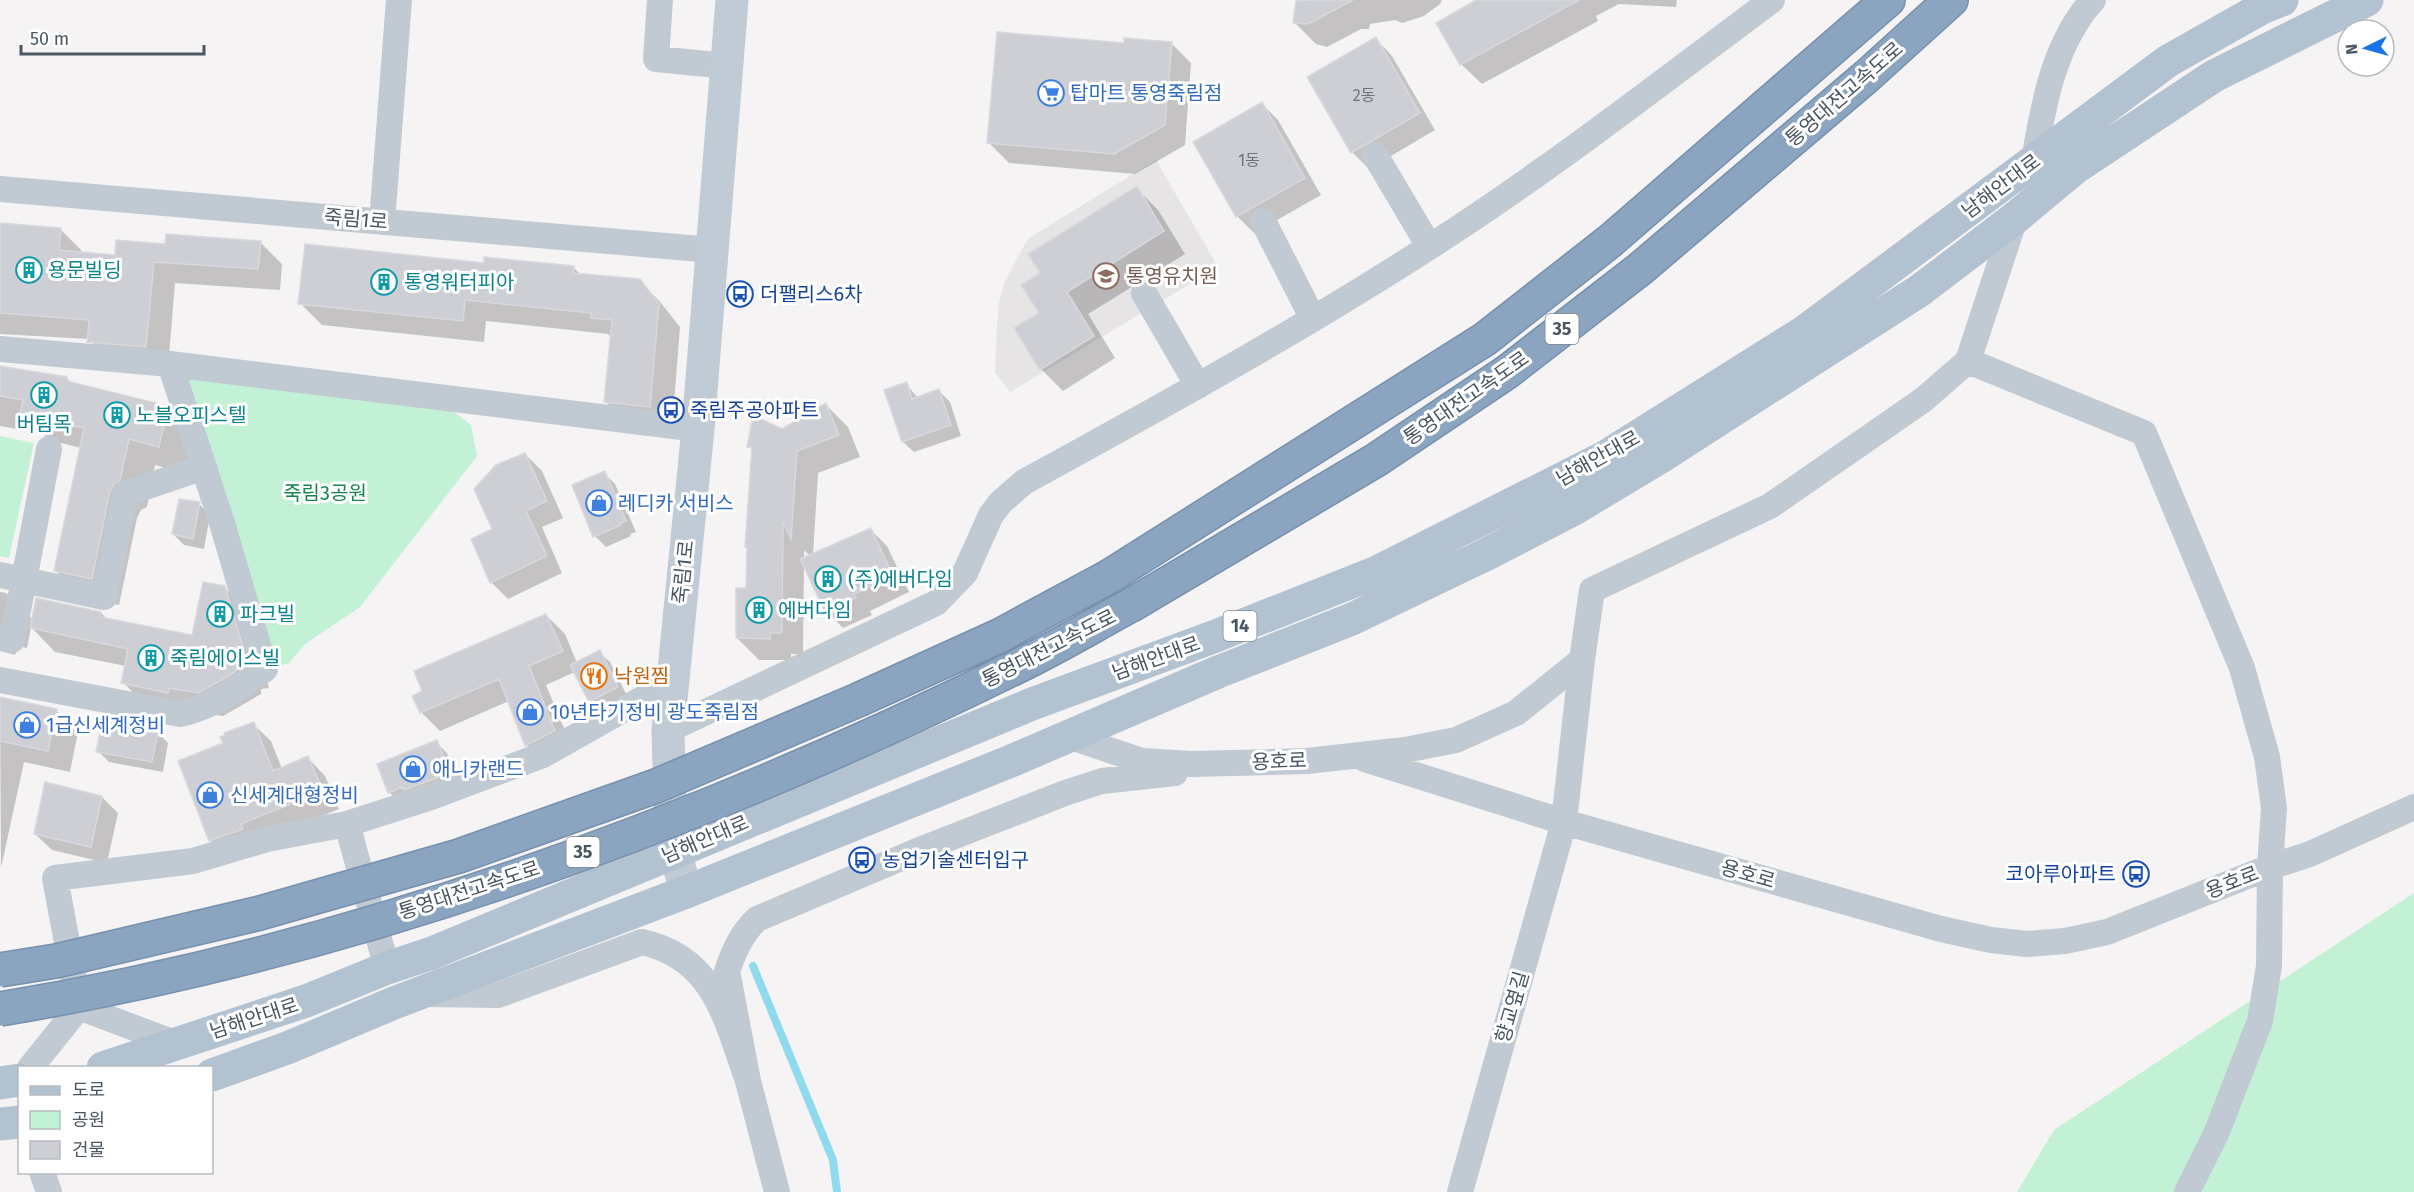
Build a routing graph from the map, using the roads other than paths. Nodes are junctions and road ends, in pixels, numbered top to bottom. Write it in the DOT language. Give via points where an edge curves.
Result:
graph roads {
  1 [pos="399,0"];
  2 [pos="660,0"];
  3 [pos="732,0"];
  4 [pos="1772,0"];
  5 [pos="1888,0"];
  6 [pos="1951,0"];
  7 [pos="2093,0"];
  8 [pos="2282,0"];
  9 [pos="2367,0"];
  10 [pos="727,66"];
  11 [pos="1375,154"];
  12 [pos="2034,161"];
  13 [pos="0,189"];
  14 [pos="2015,218"];
  15 [pos="1263,221"];
  16 [pos="382,222"];
  17 [pos="1429,246"];
  18 [pos="713,250"];
  19 [pos="1144,293"];
  20 [pos="1313,319"];
  21 [pos="0,349"];
  22 [pos="1968,362"];
  23 [pos="170,364"];
  24 [pos="1198,386"];
  25 [pos="698,429"];
  26 [pos="49,449"];
  27 [pos="204,467"];
  28 [pos="12,578"];
  29 [pos="0,637"];
  30 [pos="1582,660"];
  31 [pos="0,680"];
  32 [pos="672,682"];
  33 [pos="668,730"];
  34 [pos="1068,736"];
  35 [pos="1356,756"];
  36 [pos="1245,763"];
  37 [pos="2414,807"];
  38 [pos="1564,822"];
  39 [pos="347,824"];
  40 [pos="675,851"];
  41 [pos="2270,867"];
  42 [pos="686,892"];
  43 [pos="387,968"];
  44 [pos="0,970"];
  45 [pos="418,994"];
  46 [pos="79,1007"];
  47 [pos="0,1009"];
  48 [pos="177,1044"];
  49 [pos="32,1066"];
  50 [pos="109,1066"];
  51 [pos="213,1075"];
  52 [pos="18,1080"];
  53 [pos="748,1081"];
  54 [pos="0,1083"];
  55 [pos="18,1122"];
  56 [pos="0,1124"];
  57 [pos="42,1174"];
  58 [pos="49,1192"];
  59 [pos="777,1192"];
  60 [pos="1460,1192"];
  61 [pos="2187,1192"];
  1 -- 16 [label="street"];
  2 -- 10 [label="street" via="656,59"];
  3 -- 10 [label="street, 죽림1로"];
  4 -- 17 [label="street" via="1554,161"];
  5 -- 44 [label="highway, 통영대전고속도로 / 35, bridge" via="1610,241 1485,339 1110,576 999,636 656,786 459,856 260,913 56,961"];
  6 -- 47 [label="highway, 통영대전고속도로 / 35, bridge" via="1640,269 1507,372 1376,460 1133,604 1017,667 744,790 489,886 277,951 74,997"];
  7 -- 12 [label="street" via="2078,17 2052,74"];
  8 -- 12 [label="main road, 남해안대로 / 14" via="2168,62"];
  9 -- 14 [label="main road, 남해안대로 / 14" via="2214,76 2075,168"];
  10 -- 18 [label="street, 죽림1로"];
  11 -- 17 [label="street"];
  12 -- 40 [label="main road, 남해안대로 / 14" via="1804,332 1605,457 1377,572 1032,704"];
  13 -- 16 [label="street, 죽림1로"];
  14 -- 22 [label="street"];
  14 -- 34 [label="main road, 남해안대로 / 14" via="1919,291 1574,509 1352,619"];
  15 -- 20 [label="street"];
  16 -- 18 [label="street, 죽림1로"];
  17 -- 20 [label="street"];
  18 -- 25 [label="street, 죽림1로"];
  19 -- 24 [label="street"];
  20 -- 24 [label="street"];
  21 -- 23 [label="street"];
  22 -- 30 [label="street, 향교옆길" via="1923,400 1770,506 1592,590"];
  22 -- 41 [label="street" via="2144,433 2242,668 2267,757 2274,808"];
  23 -- 25 [label="street"];
  23 -- 27 [label="street"];
  24 -- 33 [label="street" via="1024,482 991,515 965,573 936,603"];
  25 -- 32 [label="street, 죽림1로"];
  26 -- 28 [label="street"];
  27 -- 28 [label="street" via="125,494 104,597"];
  27 -- 31 [label="street" via="265,669 234,692 199,710 180,714"];
  28 -- 29 [label="street" via="12,640"];
  30 -- 35 [label="street" via="1516,713 1456,740"];
  30 -- 38 [label="street, 향교옆길"];
  32 -- 33 [label="street, 죽림1로"];
  32 -- 39 [label="street" via="543,755"];
  33 -- 40 [label="street, 죽림1로"];
  34 -- 36 [label="street, 용호로" via="1142,761"];
  34 -- 42 [label="main road, 남해안대로 / 14"];
  35 -- 36 [label="street, 용호로"];
  35 -- 38 [label="street, 용호로"];
  36 -- 53 [label="street" via="1102,781 922,849 757,919 732,955 727,971"];
  37 -- 41 [label="street, 용호로" via="2310,854"];
  38 -- 41 [label="street, 용호로" via="1941,929 2027,944 2107,932"];
  38 -- 60 [label="street, 향교옆길"];
  39 -- 43 [label="street"];
  39 -- 46 [label="street" via="267,839 193,861 56,878"];
  40 -- 42 [label="street, 죽림1로"];
  40 -- 43 [label="main road, 남해안대로 / 14" via="432,954"];
  41 -- 61 [label="street" via="2269,966 2260,1022 2216,1134"];
  42 -- 45 [label="main road, 남해안대로 / 14"];
  43 -- 48 [label="main road, 남해안대로 / 14" via="306,1001"];
  45 -- 51 [label="main road, 남해안대로 / 14"];
  45 -- 53 [label="street" via="498,995 642,942 657,945 707,980 719,1001"];
  46 -- 48 [label="street"];
  46 -- 49 [label="street"];
  48 -- 50 [label="main road, 남해안대로 / 14"];
  52 -- 54 [label="main road"];
  53 -- 59 [label="street"];
  55 -- 56 [label="main road"];
  57 -- 58 [label="street"];
}
